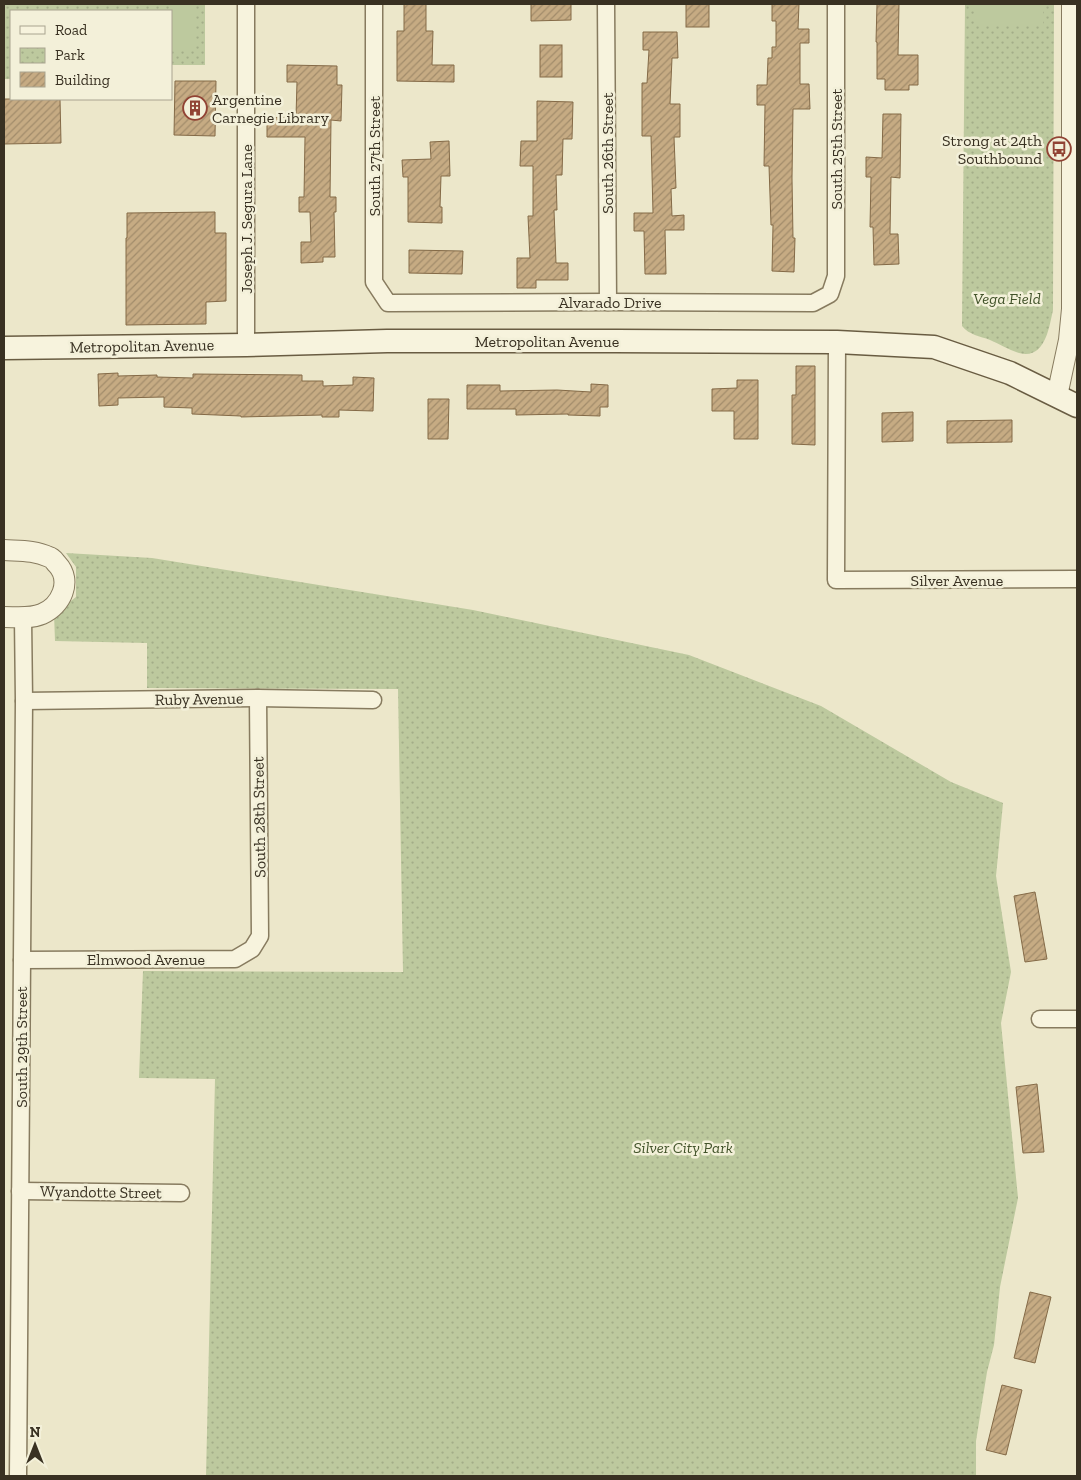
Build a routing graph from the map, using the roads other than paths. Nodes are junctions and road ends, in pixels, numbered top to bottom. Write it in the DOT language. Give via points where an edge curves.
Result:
graph roads {
  1 [pos="246,4"];
  2 [pos="374,4"];
  3 [pos="606,4"];
  4 [pos="836,4"];
  5 [pos="1072,4"];
  6 [pos="830,294"];
  7 [pos="608,302"];
  8 [pos="388,303"];
  9 [pos="837,342"];
  10 [pos="246,345"];
  11 [pos="4,348"];
  12 [pos="1057,396"];
  13 [pos="1077,406"];
  14 [pos="4,550"];
  15 [pos="1077,579"];
  16 [pos="13,617"];
  17 [pos="258,698"];
  18 [pos="373,700"];
  19 [pos="24,701"];
  20 [pos="260,936"];
  21 [pos="22,960"];
  22 [pos="1040,1019"];
  23 [pos="1077,1019"];
  24 [pos="20,1191"];
  25 [pos="182,1193"];
  26 [pos="18,1476"];
  1 -- 10 [label="street, Joseph J. Segura Lane"];
  2 -- 8 [label="street, South 27th Street" via="374,282"];
  3 -- 7 [label="street, South 26th Street"];
  4 -- 6 [label="street, South 25th Street" via="836,276"];
  5 -- 12 [label="street" via="1072,309"];
  6 -- 7 [label="street, Alvarado Drive" via="813,303"];
  7 -- 8 [label="street, Alvarado Drive"];
  9 -- 10 [label="main road, Metropolitan Avenue" via="387,341"];
  9 -- 12 [label="main road, Metropolitan Avenue" via="934,347 1010,373"];
  9 -- 15 [label="street, Silver Avenue" via="836,580"];
  10 -- 11 [label="main road, Metropolitan Avenue"];
  12 -- 13 [label="main road, Metropolitan Avenue"];
  14 -- 16 [label="street" via="32,551 51,558 64,571 65,590 56,604 42,614"];
  16 -- 19 [label="street, South 29th Street"];
  17 -- 18 [label="street, Ruby Avenue"];
  17 -- 19 [label="street, Ruby Avenue"];
  17 -- 20 [label="street, South 28th Street"];
  19 -- 21 [label="street, South 29th Street"];
  20 -- 21 [label="street, Elmwood Avenue" via="252,949 235,959"];
  21 -- 24 [label="street, South 29th Street"];
  22 -- 23 [label="street"];
  24 -- 25 [label="street, Wyandotte Street"];
  24 -- 26 [label="street, South 29th Street"];
}
